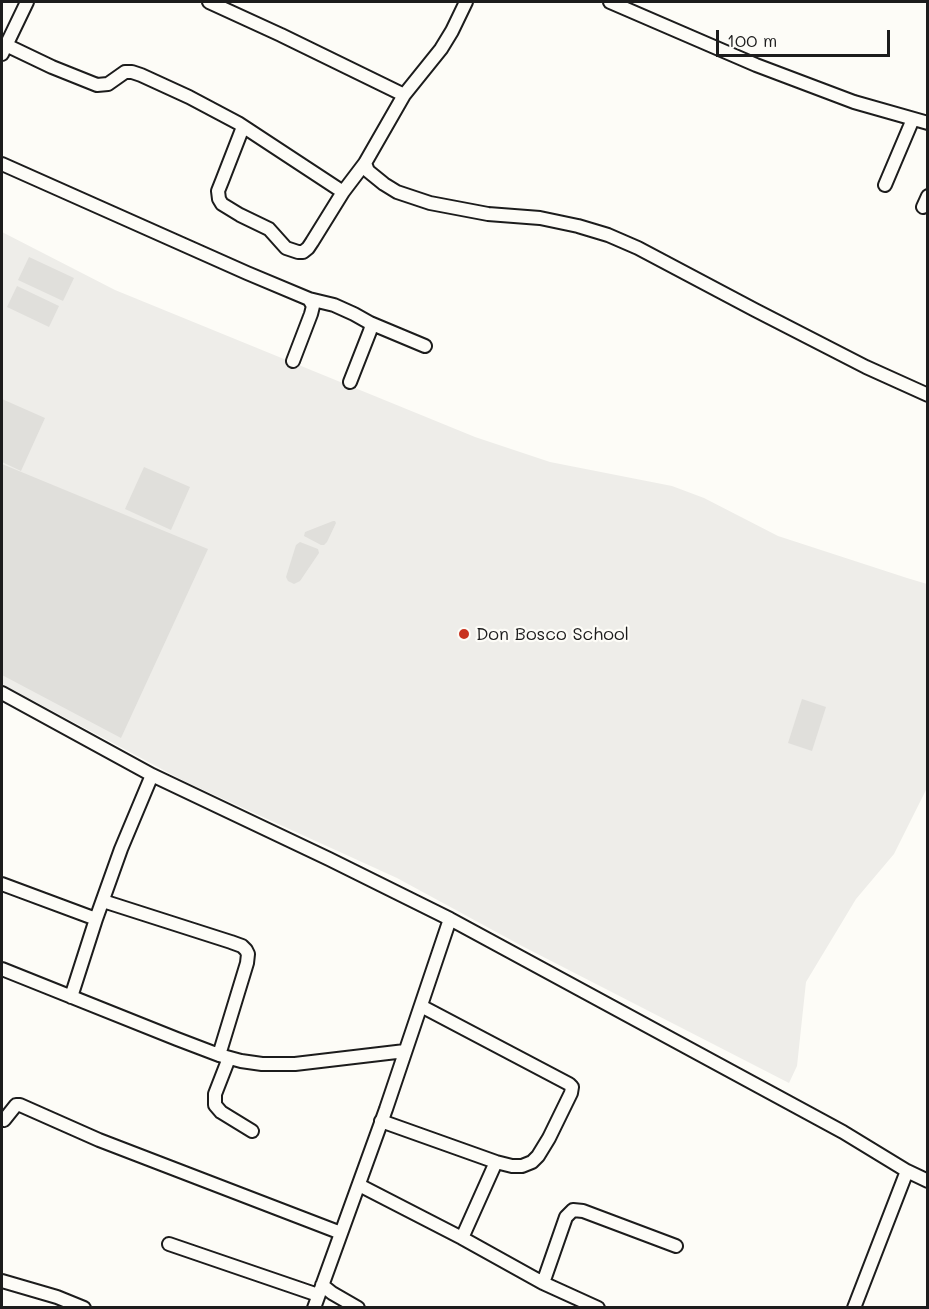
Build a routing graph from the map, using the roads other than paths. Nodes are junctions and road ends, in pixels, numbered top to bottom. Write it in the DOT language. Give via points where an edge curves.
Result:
graph roads {
  1 [pos="27,2"];
  2 [pos="209,2"];
  3 [pos="466,2"];
  4 [pos="610,2"];
  5 [pos="4,49"];
  6 [pos="404,95"];
  7 [pos="913,119"];
  8 [pos="927,123"];
  9 [pos="243,127"];
  10 [pos="2,164"];
  11 [pos="365,164"];
  12 [pos="885,185"];
  13 [pos="343,192"];
  14 [pos="309,299"];
  15 [pos="370,323"];
  16 [pos="424,346"];
  17 [pos="293,361"];
  18 [pos="350,382"];
  19 [pos="927,395"];
  20 [pos="2,693"];
  21 [pos="152,776"];
  22 [pos="3,888"];
  23 [pos="103,901"];
  24 [pos="96,919"];
  25 [pos="450,919"];
  26 [pos="2,969"];
  27 [pos="71,997"];
  28 [pos="421,1006"];
  29 [pos="405,1051"];
  30 [pos="224,1057"];
  31 [pos="2,1119"];
  32 [pos="381,1121"];
  33 [pos="252,1131"];
  34 [pos="496,1162"];
  35 [pos="907,1171"];
  36 [pos="927,1181"];
  37 [pos="359,1185"];
  38 [pos="286,1203"];
  39 [pos="342,1230"];
  40 [pos="462,1238"];
  41 [pos="169,1244"];
  42 [pos="676,1246"];
  43 [pos="2,1281"];
  44 [pos="543,1283"];
  45 [pos="320,1290"];
  46 [pos="84,1308"];
  47 [pos="314,1308"];
  48 [pos="358,1308"];
  49 [pos="598,1308"];
  50 [pos="854,1308"];
  1 -- 5 [label="street"];
  2 -- 6 [label="street"];
  3 -- 6 [label="street" via="441,49"];
  4 -- 7 [label="street" via="756,65 854,102"];
  5 -- 9 [label="street" via="97,85 132,72"];
  6 -- 11 [label="street"];
  7 -- 8 [label="street"];
  7 -- 12 [label="street"];
  9 -- 13 [label="street"];
  9 -- 13 [label="street" via="218,191 219,199 269,229 286,248 298,252 308,248"];
  10 -- 14 [label="street"];
  11 -- 13 [label="street"];
  11 -- 19 [label="street" via="384,184 430,204 540,218 608,235"];
  14 -- 15 [label="street" via="334,305"];
  14 -- 17 [label="street" via="313,306 311,314"];
  15 -- 16 [label="street"];
  15 -- 18 [label="street" via="369,336"];
  20 -- 21 [label="street"];
  21 -- 23 [label="street"];
  21 -- 25 [label="street"];
  22 -- 24 [label="street"];
  23 -- 24 [label="street"];
  23 -- 30 [label="street" via="246,950 247,963"];
  24 -- 27 [label="street"];
  25 -- 28 [label="street"];
  25 -- 35 [label="street" via="843,1132"];
  26 -- 27 [label="street"];
  27 -- 30 [label="street"];
  28 -- 29 [label="street"];
  28 -- 34 [label="street" via="572,1087 549,1138 532,1162 522,1166"];
  29 -- 30 [label="street" via="295,1064 262,1064"];
  29 -- 32 [label="street"];
  30 -- 33 [label="street" via="215,1105"];
  31 -- 39 [label="street" via="20,1105 99,1140"];
  32 -- 34 [label="street"];
  32 -- 37 [label="street"];
  34 -- 40 [label="street"];
  35 -- 36 [label="street"];
  35 -- 50 [label="street"];
  37 -- 39 [label="street"];
  37 -- 40 [label="street"];
  38 -- 39 [label="street"];
  39 -- 45 [label="street"];
  40 -- 44 [label="street"];
  41 -- 45 [label="street"];
  42 -- 44 [label="street" via="573,1210 566,1217"];
  43 -- 46 [label="street"];
  44 -- 49 [label="street"];
  45 -- 47 [label="street"];
  45 -- 48 [label="street"];
}
